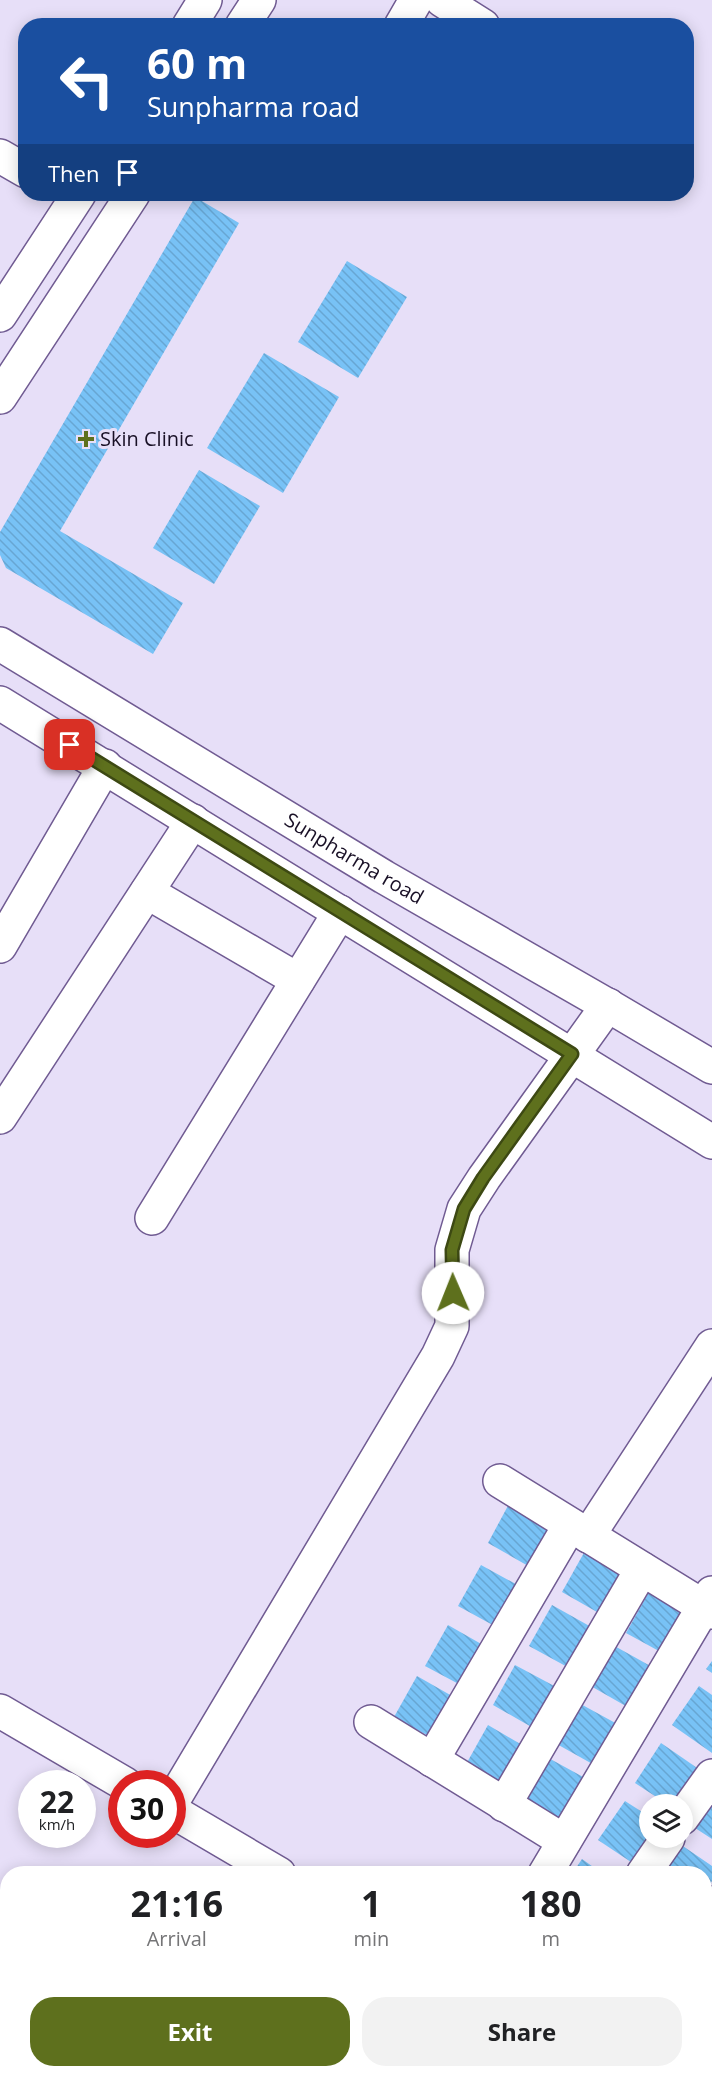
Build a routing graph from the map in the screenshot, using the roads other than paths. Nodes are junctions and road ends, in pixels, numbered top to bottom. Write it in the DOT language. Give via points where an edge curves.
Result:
graph roads {
  1 [pos="205,0"];
  2 [pos="259,0"];
  3 [pos="416,0"];
  4 [pos="442,0"];
  5 [pos="194,18"];
  6 [pos="247,18"];
  7 [pos="406,18"];
  8 [pos="470,18"];
  9 [pos="0,156"];
  10 [pos="18,166"];
  11 [pos="69,201"];
  12 [pos="128,201"];
  13 [pos="3,302"];
  14 [pos="0,397"];
  15 [pos="0,644"];
  16 [pos="0,703"];
  17 [pos="105,766"];
  18 [pos="193,821"];
  19 [pos="147,892"];
  20 [pos="340,912"];
  21 [pos="0,946"];
  22 [pos="298,980"];
  23 [pos="608,1005"];
  24 [pos="572,1054"];
  25 [pos="712,1067"];
  26 [pos="0,1117"];
  27 [pos="712,1142"];
  28 [pos="152,1218"];
  29 [pos="712,1346"];
  30 [pos="500,1481"];
  31 [pos="579,1531"];
  32 [pos="642,1569"];
  33 [pos="709,1604"];
  34 [pos="0,1711"];
  35 [pos="371,1722"];
  36 [pos="432,1760"];
  37 [pos="108,1774"];
  38 [pos="712,1776"];
  39 [pos="186,1779"];
  40 [pos="693,1803"];
  41 [pos="504,1805"];
  42 [pos="186,1819"];
  43 [pos="564,1841"];
  44 [pos="661,1848"];
  45 [pos="265,1866"];
  46 [pos="549,1866"];
  47 [pos="649,1866"];
  1 -- 5 [label="street"];
  2 -- 6 [label="street"];
  3 -- 7 [label="street"];
  4 -- 8 [label="street"];
  9 -- 10 [label="street"];
  11 -- 13 [label="street"];
  12 -- 14 [label="street"];
  15 -- 23 [label="street, Sunpharma road" via="384,877"];
  16 -- 17 [label="street"];
  17 -- 18 [label="street"];
  17 -- 21 [label="street"];
  18 -- 19 [label="street"];
  18 -- 20 [label="street"];
  19 -- 22 [label="street"];
  19 -- 26 [label="street"];
  20 -- 22 [label="street"];
  20 -- 24 [label="street"];
  22 -- 28 [label="street"];
  23 -- 24 [label="street"];
  23 -- 25 [label="street, Sunpharma road"];
  24 -- 27 [label="street"];
  24 -- 39 [label="street" via="464,1209 452,1250 452,1326 438,1356"];
  29 -- 31 [label="street"];
  30 -- 31 [label="street"];
  31 -- 32 [label="street"];
  31 -- 36 [label="street"];
  32 -- 33 [label="street"];
  32 -- 41 [label="street"];
  33 -- 43 [label="street"];
  34 -- 37 [label="street"];
  35 -- 36 [label="street"];
  36 -- 41 [label="street"];
  38 -- 40 [label="street"];
  41 -- 43 [label="street"];
  42 -- 45 [label="street"];
  43 -- 46 [label="street"];
  44 -- 47 [label="street"];
}
